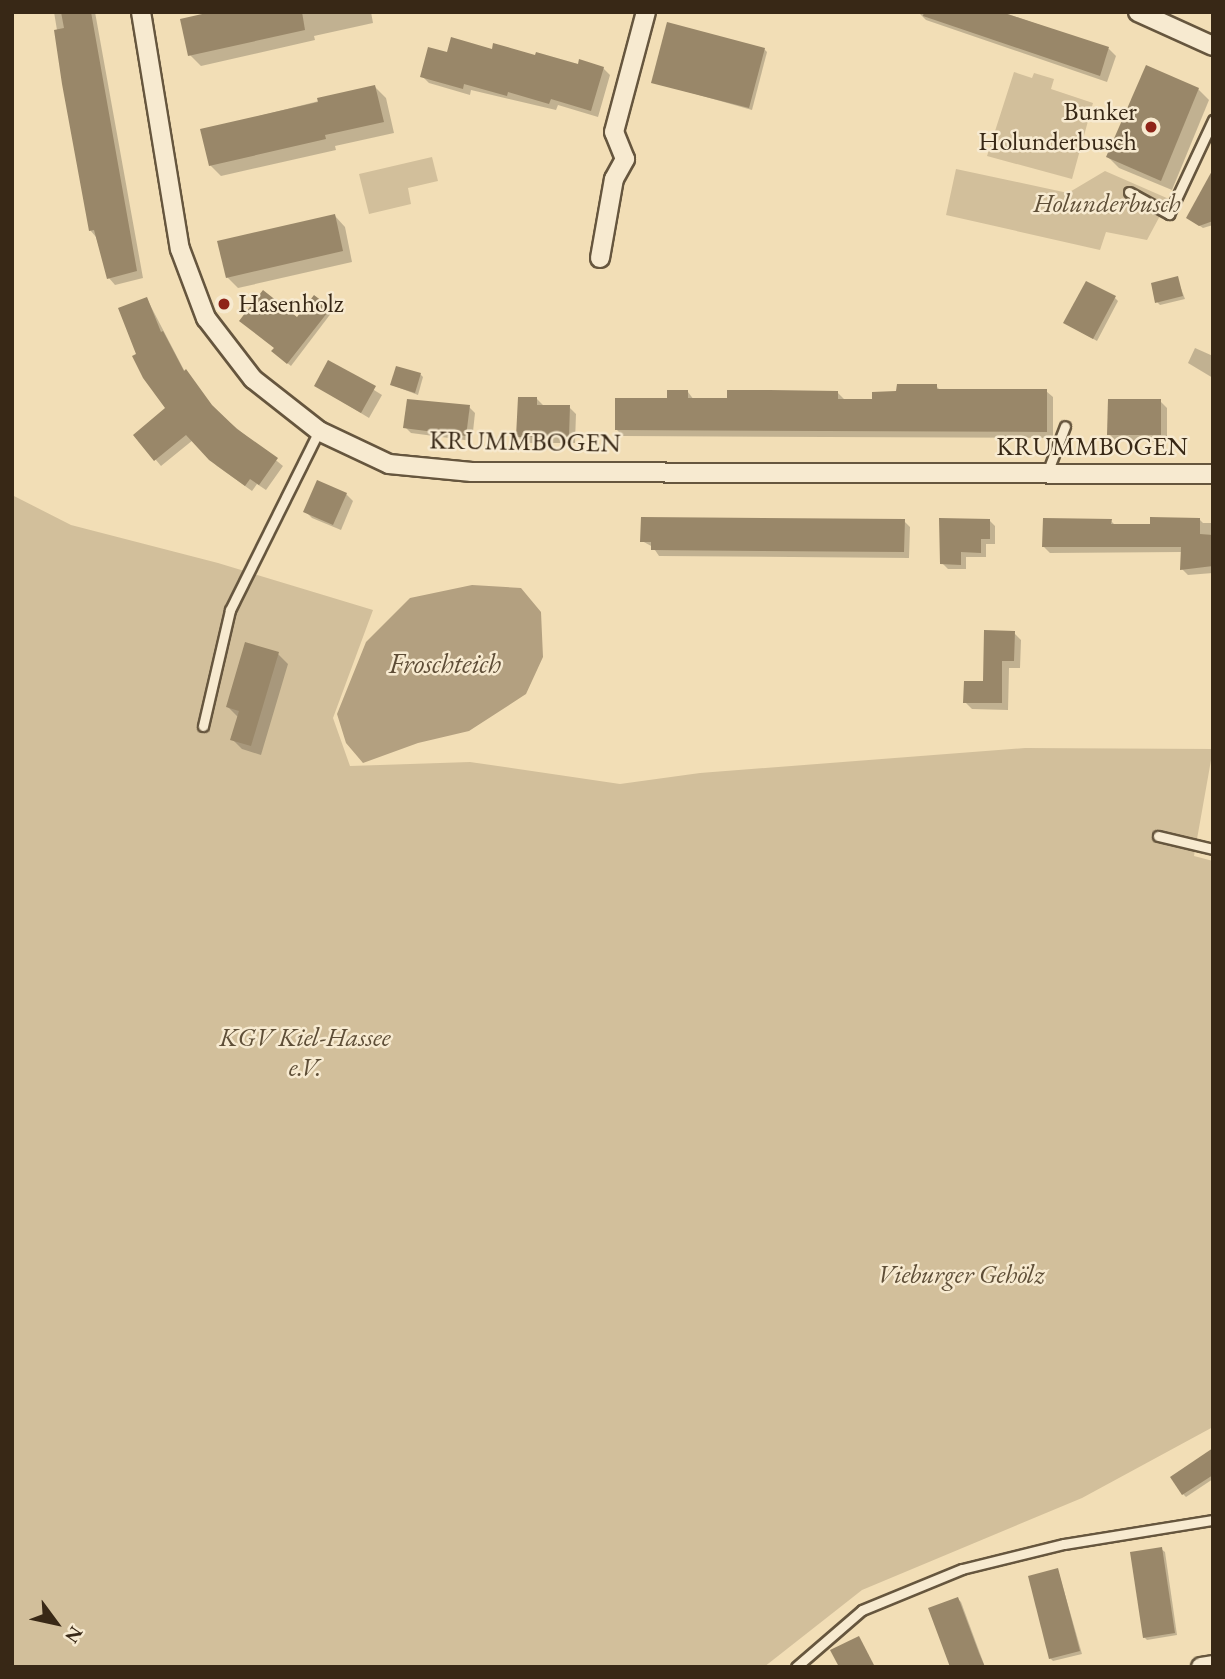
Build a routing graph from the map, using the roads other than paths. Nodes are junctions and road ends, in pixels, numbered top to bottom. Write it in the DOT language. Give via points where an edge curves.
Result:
graph roads {
  1 [pos="141,12"];
  2 [pos="646,12"];
  3 [pos="1138,12"];
  4 [pos="1213,46"];
  5 [pos="1213,120"];
  6 [pos="1129,192"];
  7 [pos="600,258"];
  8 [pos="1065,426"];
  9 [pos="319,431"];
  10 [pos="1047,473"];
  11 [pos="1213,474"];
  12 [pos="203,726"];
  13 [pos="1158,836"];
  14 [pos="1213,849"];
  15 [pos="1213,1520"];
  16 [pos="1213,1665"];
  17 [pos="796,1667"];
  18 [pos="1201,1667"];
  1 -- 9 [label="street, KRUMMBOGEN" via="180,249 206,318 253,379"];
  2 -- 7 [label="street" via="614,132 625,159 614,179"];
  3 -- 4 [label="street"];
  5 -- 6 [label="lane" via="1169,214"];
  8 -- 10 [label="lane"];
  9 -- 10 [label="street, KRUMMBOGEN" via="389,464 472,472"];
  9 -- 12 [label="lane" via="230,610"];
  10 -- 11 [label="street, KRUMMBOGEN"];
  13 -- 14 [label="lane"];
  15 -- 17 [label="lane" via="1065,1544 962,1569 862,1610"];
  16 -- 18 [label="street"];
}
